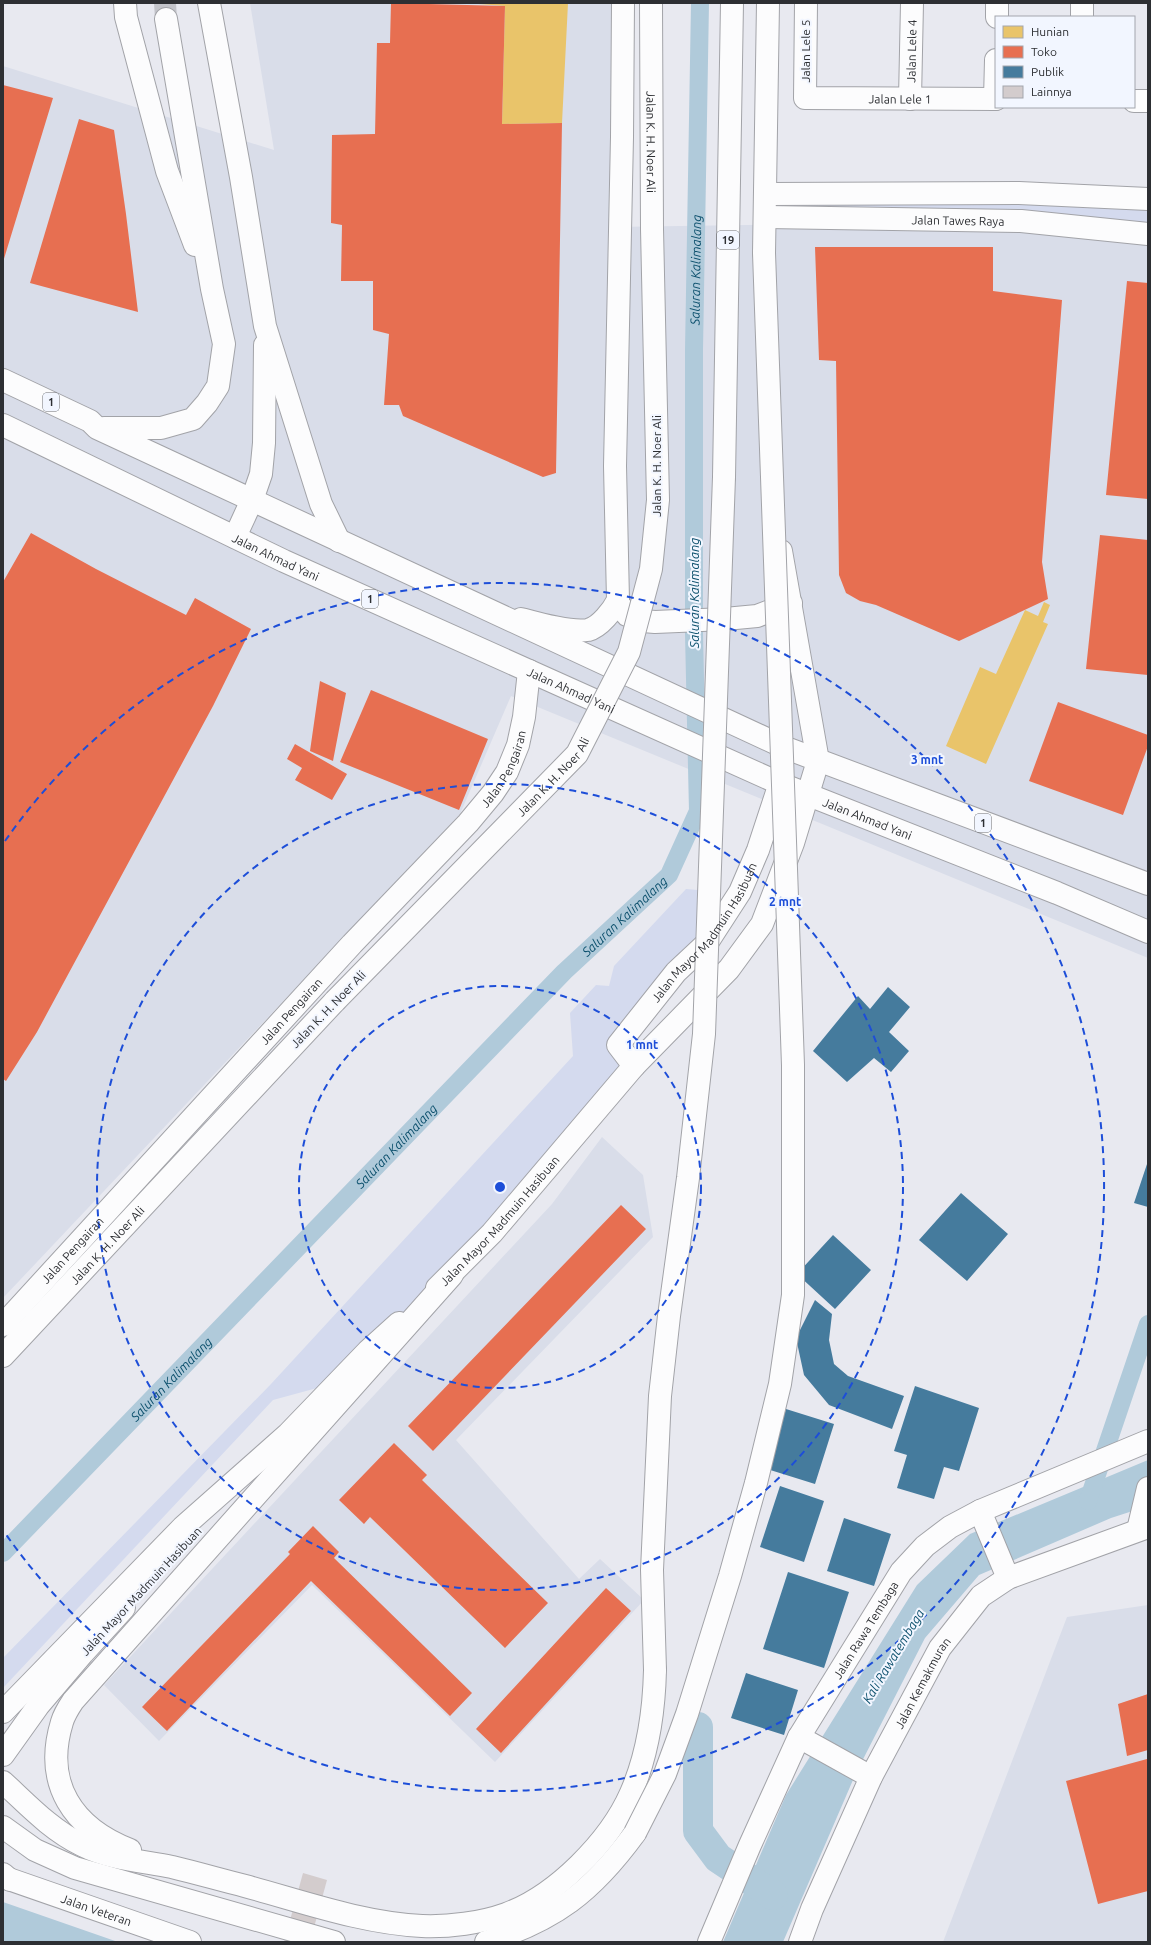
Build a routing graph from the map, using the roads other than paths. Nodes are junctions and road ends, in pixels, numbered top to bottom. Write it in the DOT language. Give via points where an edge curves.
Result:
graph roads {
  1 [pos="125,3"];
  2 [pos="208,3"];
  3 [pos="623,3"];
  4 [pos="651,3"];
  5 [pos="732,3"];
  6 [pos="768,3"];
  7 [pos="772,3"];
  8 [pos="806,3"];
  9 [pos="912,3"];
  10 [pos="997,3"];
  11 [pos="1082,3"];
  12 [pos="997,16"];
  13 [pos="1082,16"];
  14 [pos="166,19"];
  15 [pos="805,98"];
  16 [pos="910,98"];
  17 [pos="995,99"];
  18 [pos="1135,101"];
  19 [pos="1148,101"];
  20 [pos="768,194"];
  21 [pos="1019,194"];
  22 [pos="1148,199"];
  23 [pos="767,217"];
  24 [pos="1021,221"];
  25 [pos="1148,234"];
  26 [pos="212,289"];
  27 [pos="265,326"];
  28 [pos="3,380"];
  29 [pos="3,425"];
  30 [pos="97,428"];
  31 [pos="252,500"];
  32 [pos="235,537"];
  33 [pos="339,540"];
  34 [pos="791,603"];
  35 [pos="614,607"];
  36 [pos="496,614"];
  37 [pos="529,671"];
  38 [pos="786,748"];
  39 [pos="818,761"];
  40 [pos="781,784"];
  41 [pos="808,796"];
  42 [pos="1148,884"];
  43 [pos="1148,932"];
  44 [pos="707,943"];
  45 [pos="634,1066"];
  46 [pos="452,1275"];
  47 [pos="3,1325"];
  48 [pos="3,1356"];
  49 [pos="288,1434"];
  50 [pos="1140,1444"];
  51 [pos="1148,1488"];
  52 [pos="981,1515"];
  53 [pos="1142,1524"];
  54 [pos="1006,1572"];
  55 [pos="3,1712"];
  56 [pos="803,1739"];
  57 [pos="3,1755"];
  58 [pos="868,1776"];
  59 [pos="3,1782"];
  60 [pos="3,1827"];
  61 [pos="3,1840"];
  62 [pos="35,1850"];
  63 [pos="173,1868"];
  64 [pos="5,1877"];
  65 [pos="190,1942"];
  66 [pos="334,1942"];
  67 [pos="486,1942"];
  68 [pos="709,1942"];
  69 [pos="800,1942"];
  1 -- 26 [label="main road" via="126,17 167,171"];
  2 -- 27 [label="main road" via="241,177"];
  3 -- 35 [label="main road"];
  4 -- 48 [label="main road, Jalan K. H. Noer Ali, bridge" via="652,229 658,500 651,570 629,652 577,754 335,1001"];
  5 -- 44 [label="main road, 19, bridge" via="724,477"];
  6 -- 67 [label="main road, bridge" via="764,253 793,1065 793,1295 780,1384 756,1483 730,1576 665,1774 635,1833 615,1861 586,1890 552,1915 518,1932"];
  7 -- 20 [label="main road"];
  8 -- 15 [label="main road, Jalan Lele 5"];
  9 -- 16 [label="main road, Jalan Lele 4"];
  10 -- 12 [label="main road"];
  11 -- 13 [label="main road"];
  14 -- 26 [label="main road"];
  15 -- 16 [label="main road, Jalan Lele 1"];
  16 -- 17 [label="main road, Jalan Lele 1"];
  18 -- 19 [label="main road"];
  20 -- 21 [label="main road"];
  20 -- 23 [label="main road"];
  21 -- 22 [label="main road"];
  21 -- 24 [label="main road"];
  23 -- 24 [label="main road, Jalan Tawes Raya"];
  23 -- 34 [label="main road" via="773,506"];
  24 -- 25 [label="main road, Jalan Tawes Raya"];
  26 -- 30 [label="main road" via="224,344 218,386 207,403 193,419 161,428"];
  27 -- 31 [label="main road" via="264,442 260,474"];
  27 -- 33 [label="main road" via="321,504"];
  28 -- 30 [label="main road, 1" via="90,421"];
  29 -- 32 [label="main road, Jalan Ahmad Yani / 1"];
  30 -- 31 [label="main road, 1"];
  31 -- 32 [label="main road"];
  31 -- 33 [label="main road, 1"];
  32 -- 37 [label="main road, Jalan Ahmad Yani / 1"];
  33 -- 36 [label="main road, 1"];
  34 -- 35 [label="main road" via="757,616 655,622 643,621"];
  34 -- 39 [label="main road"];
  35 -- 36 [label="main road" via="589,630 559,628"];
  36 -- 38 [label="main road, 1"];
  37 -- 40 [label="main road, Jalan Ahmad Yani / 1"];
  37 -- 47 [label="main road, Jalan Pengairan" via="518,745 507,772 493,793 468,824 352,944"];
  38 -- 39 [label="main road, 1"];
  38 -- 40 [label="main road, Jalan Mayor Madmuin Hasibuan"];
  39 -- 41 [label="main road, Jalan Mayor Madmuin Hasibuan"];
  39 -- 42 [label="main road, 1"];
  40 -- 41 [label="main road, Jalan Ahmad Yani / 1"];
  40 -- 44 [label="main road, Jalan Mayor Madmuin Hasibuan" via="740,892"];
  41 -- 43 [label="main road, Jalan Ahmad Yani / 1" via="1058,893"];
  41 -- 45 [label="main road, Jalan Mayor Madmuin Hasibuan" via="762,924 729,969"];
  44 -- 45 [label="main road, Jalan Mayor Madmuin Hasibuan" via="676,972 618,1045"];
  44 -- 63 [label="main road, bridge" via="704,1034 660,1396 652,1570 654,1702 649,1734 631,1793 616,1822 598,1846 572,1872 540,1896 506,1914 463,1924 424,1926 379,1922"];
  45 -- 46 [label="main road, Jalan Mayor Madmuin Hasibuan" via="492,1233"];
  46 -- 49 [label="main road, Jalan Mayor Madmuin Hasibuan" via="368,1351"];
  46 -- 63 [label="main road" via="73,1700 62,1721 56,1746 57,1770 62,1791 74,1812 109,1842"];
  49 -- 55 [label="main road, Jalan Mayor Madmuin Hasibuan" via="183,1527"];
  49 -- 57 [label="main road, Jalan Mayor Madmuin Hasibuan" via="83,1653 38,1706"];
  50 -- 52 [label="main road, Jalan Rawa Tembaga" via="1033,1487"];
  51 -- 53 [label="main road"];
  52 -- 54 [label="main road"];
  52 -- 56 [label="main road, Jalan Rawa Tembaga" via="950,1528 925,1546 901,1572"];
  53 -- 54 [label="main road, Jalan Kemakmuran"];
  54 -- 58 [label="main road, Jalan Kemakmuran" via="981,1596 940,1648"];
  56 -- 58 [label="main road"];
  56 -- 68 [label="main road, Jalan Rawa Tembaga" via="750,1845"];
  58 -- 69 [label="main road, Jalan Kemakmuran"];
  59 -- 63 [label="main road" via="53,1828 80,1845 101,1854"];
  60 -- 62 [label="main road"];
  61 -- 62 [label="main road"];
  62 -- 66 [label="main road" via="75,1868"];
  64 -- 65 [label="main road, Jalan Veteran"];
}
